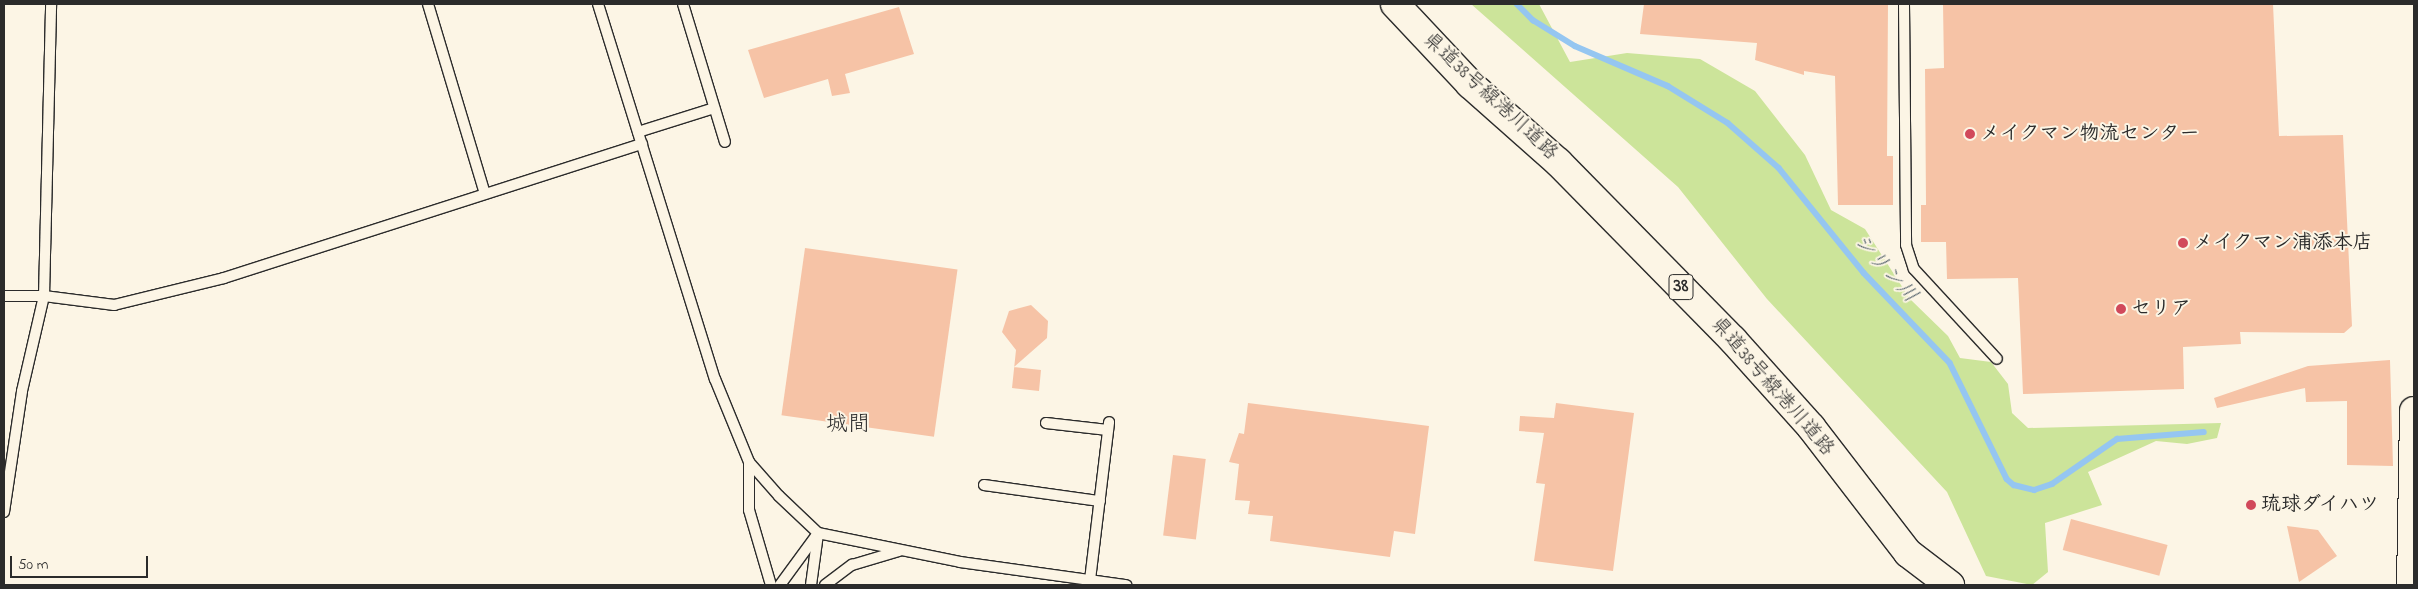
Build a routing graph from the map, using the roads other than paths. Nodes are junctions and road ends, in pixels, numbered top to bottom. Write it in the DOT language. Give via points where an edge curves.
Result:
graph roads {
  1 [pos="52,4"];
  2 [pos="428,4"];
  3 [pos="598,4"];
  4 [pos="683,4"];
  5 [pos="1395,4"];
  6 [pos="1904,4"];
  7 [pos="714,108"];
  8 [pos="638,132"];
  9 [pos="725,142"];
  10 [pos="642,144"];
  11 [pos="485,194"];
  12 [pos="4,296"];
  13 [pos="44,296"];
  14 [pos="1997,359"];
  15 [pos="2414,411"];
  16 [pos="1046,423"];
  17 [pos="749,462"];
  18 [pos="984,485"];
  19 [pos="1100,501"];
  20 [pos="4,512"];
  21 [pos="818,533"];
  22 [pos="902,550"];
  23 [pos="1090,580"];
  24 [pos="771,585"];
  25 [pos="780,585"];
  26 [pos="811,585"];
  27 [pos="825,585"];
  28 [pos="1126,585"];
  29 [pos="1950,585"];
  30 [pos="2411,585"];
  1 -- 13 [label="lane"];
  2 -- 11 [label="lane"];
  3 -- 8 [label="lane"];
  4 -- 7 [label="lane"];
  5 -- 29 [label="main road, 県道38号線港川道路 / 38" via="1470,84 1558,162 1733,340 1811,427 1898,542 1927,570"];
  6 -- 14 [label="lane" via="1906,245 1914,268"];
  7 -- 8 [label="lane"];
  7 -- 9 [label="lane"];
  8 -- 10 [label="lane"];
  10 -- 11 [label="lane"];
  10 -- 17 [label="lane" via="715,379"];
  11 -- 13 [label="lane" via="224,278 114,305"];
  12 -- 13 [label="lane"];
  13 -- 20 [label="lane" via="22,391"];
  15 -- 30 [label="main road"];
  16 -- 19 [label="lane" via="1109,426"];
  17 -- 21 [label="lane"];
  17 -- 24 [label="lane" via="749,510"];
  18 -- 19 [label="lane"];
  19 -- 23 [label="lane"];
  21 -- 22 [label="lane"];
  21 -- 25 [label="lane"];
  21 -- 26 [label="lane"];
  22 -- 23 [label="lane"];
  22 -- 27 [label="lane" via="852,564"];
  23 -- 28 [label="lane"];
}
